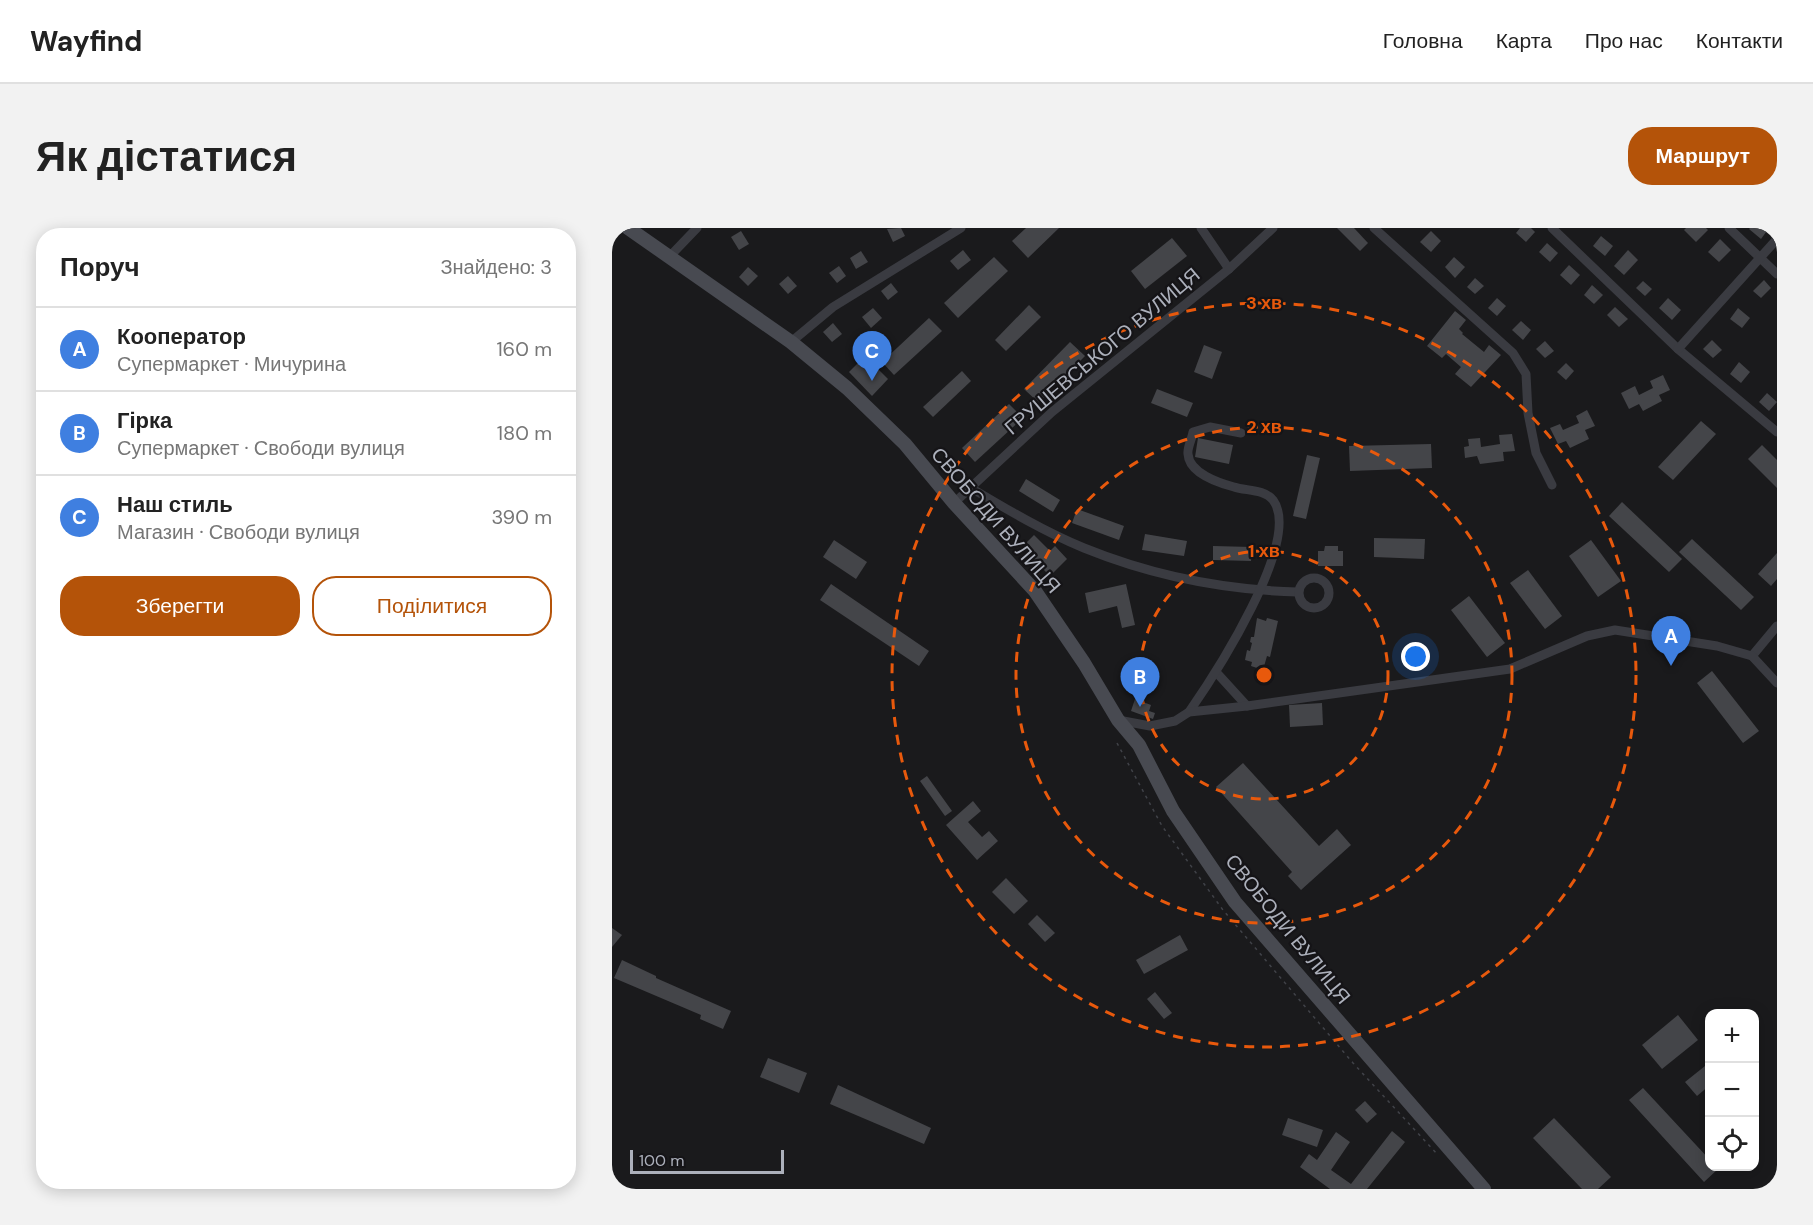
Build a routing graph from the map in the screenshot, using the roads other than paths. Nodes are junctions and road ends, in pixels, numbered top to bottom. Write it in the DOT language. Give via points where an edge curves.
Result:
graph roads {
  1 [pos="628,228"];
  2 [pos="697,228"];
  3 [pos="961,228"];
  4 [pos="1201,228"];
  5 [pos="1273,228"];
  6 [pos="1374,228"];
  7 [pos="1552,228"];
  8 [pos="1729,228"];
  9 [pos="1777,239"];
  10 [pos="670,256"];
  11 [pos="1760,257"];
  12 [pos="1229,269"];
  13 [pos="1777,274"];
  14 [pos="791,342"];
  15 [pos="1678,349"];
  16 [pos="1776,430"];
  17 [pos="1241,433"];
  18 [pos="1552,485"];
  19 [pos="971,488"];
  20 [pos="954,503"];
  21 [pos="1260,591"];
  22 [pos="1298,592"];
  23 [pos="1777,626"];
  24 [pos="1752,656"];
  25 [pos="1216,672"];
  26 [pos="1777,683"];
  27 [pos="1246,706"];
  28 [pos="1189,712"];
  29 [pos="1118,720"];
  30 [pos="1484,1189"];
  1 -- 10 [label="main road, СВОБОДИ ВУЛИЦЯ"];
  2 -- 10 [label="street"];
  3 -- 14 [label="street" via="833,307"];
  4 -- 12 [label="street"];
  5 -- 12 [label="street, ГРУШЕВСЬКОГО ВУЛИЦЯ"];
  6 -- 18 [label="street" via="1513,353 1526,374 1536,453"];
  7 -- 15 [label="street"];
  8 -- 11 [label="street"];
  9 -- 11 [label="street"];
  10 -- 14 [label="main road, СВОБОДИ ВУЛИЦЯ"];
  11 -- 13 [label="street"];
  11 -- 15 [label="street"];
  12 -- 19 [label="street, ГРУШЕВСЬКОГО ВУЛИЦЯ" via="1052,412"];
  14 -- 20 [label="main road, СВОБОДИ ВУЛИЦЯ" via="848,388 905,444"];
  15 -- 16 [label="street"];
  17 -- 21 [label="street" via="1210,427 1193,432 1187,454 1201,474 1233,487 1264,493 1272,500 1280,526"];
  19 -- 20 [label="street, ГРУШЕВСЬКОГО ВУЛИЦЯ"];
  19 -- 21 [label="street" via="1042,529 1134,567 1195,582"];
  20 -- 29 [label="main road, СВОБОДИ ВУЛИЦЯ" via="1035,591"];
  21 -- 22 [label="street"];
  21 -- 25 [label="street"];
  23 -- 24 [label="street"];
  24 -- 26 [label="street"];
  24 -- 27 [label="street" via="1615,630 1587,636 1510,669"];
  25 -- 27 [label="street"];
  25 -- 28 [label="street"];
  27 -- 28 [label="street"];
  28 -- 29 [label="street" via="1175,721 1150,726"];
  29 -- 30 [label="main road, СВОБОДИ ВУЛИЦЯ" via="1139,745 1173,811 1235,902"];
}
